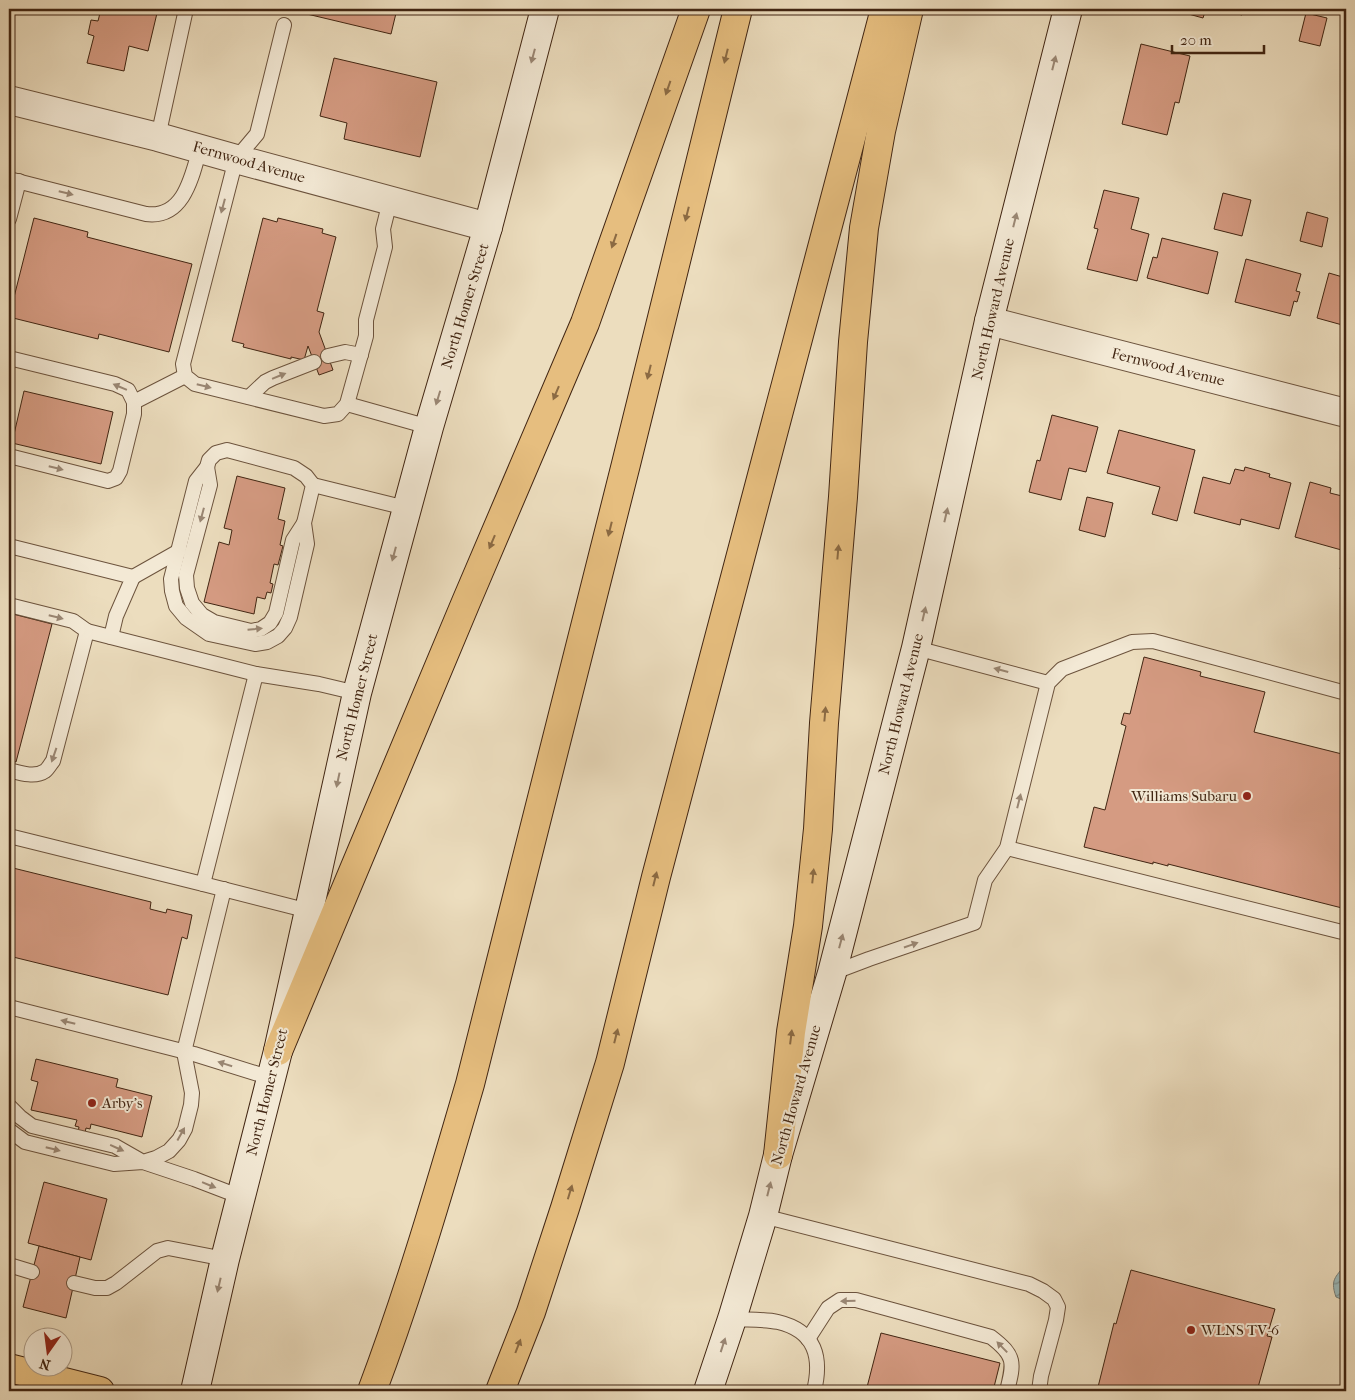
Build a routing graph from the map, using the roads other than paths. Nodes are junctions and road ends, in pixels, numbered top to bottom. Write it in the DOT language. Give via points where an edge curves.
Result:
graph roads {
  1 [pos="186,9"];
  2 [pos="545,9"];
  3 [pos="696,9"];
  4 [pos="738,9"];
  5 [pos="885,9"];
  6 [pos="908,9"];
  7 [pos="1068,9"];
  8 [pos="284,24"];
  9 [pos="9,100"];
  10 [pos="158,137"];
  11 [pos="200,148"];
  12 [pos="236,159"];
  13 [pos="14,180"];
  14 [pos="390,201"];
  15 [pos="9,219"];
  16 [pos="488,227"];
  17 [pos="989,320"];
  18 [pos="361,355"];
  19 [pos="328,356"];
  20 [pos="9,358"];
  21 [pos="314,362"];
  22 [pos="185,376"];
  23 [pos="249,397"];
  24 [pos="134,402"];
  25 [pos="347,404"];
  26 [pos="1346,413"];
  27 [pos="429,427"];
  28 [pos="9,456"];
  29 [pos="207,467"];
  30 [pos="313,485"];
  31 [pos="406,508"];
  32 [pos="304,523"];
  33 [pos="9,546"];
  34 [pos="178,551"];
  35 [pos="133,577"];
  36 [pos="9,605"];
  37 [pos="86,631"];
  38 [pos="111,637"];
  39 [pos="916,648"];
  40 [pos="256,674"];
  41 [pos="1048,683"];
  42 [pos="356,693"];
  43 [pos="1346,693"];
  44 [pos="9,770"];
  45 [pos="9,836"];
  46 [pos="1007,848"];
  47 [pos="203,884"];
  48 [pos="224,889"];
  49 [pos="310,911"];
  50 [pos="1346,934"];
  51 [pos="832,973"];
  52 [pos="9,1007"];
  53 [pos="278,1051"];
  54 [pos="184,1052"];
  55 [pos="271,1078"];
  56 [pos="9,1106"];
  57 [pos="9,1130"];
  58 [pos="778,1155"];
  59 [pos="143,1162"];
  60 [pos="241,1197"];
  61 [pos="763,1216"];
  62 [pos="225,1259"];
  63 [pos="9,1266"];
  64 [pos="32,1272"];
  65 [pos="74,1283"];
  66 [pos="732,1319"];
  67 [pos="808,1339"];
  68 [pos="9,1368"];
  69 [pos="70,1388"];
  70 [pos="100,1391"];
  71 [pos="195,1391"];
  72 [pos="372,1391"];
  73 [pos="500,1391"];
  74 [pos="708,1391"];
  75 [pos="814,1391"];
  76 [pos="1006,1391"];
  77 [pos="1039,1391"];
  1 -- 10 [label="lane"];
  2 -- 16 [label="street, North Homer Street, one-way"];
  3 -- 53 [label="main road, one-way" via="585,323"];
  4 -- 72 [label="main road, one-way" via="470,1084 417,1260"];
  73 -- 5 [label="main road, one-way" via="544,1274 610,1063 661,857"];
  58 -- 6 [label="main road, one-way" via="818,829 864,228"];
  17 -- 7 [label="street, North Howard Avenue, one-way"];
  8 -- 12 [label="lane" via="257,134"];
  9 -- 10 [label="street, Fernwood Avenue"];
  10 -- 11 [label="street, Fernwood Avenue"];
  11 -- 12 [label="street, Fernwood Avenue"];
  13 -- 11 [label="lane, one-way" via="155,215 172,208 181,199"];
  12 -- 14 [label="street, Fernwood Avenue"];
  12 -- 22 [label="lane, one-way" via="183,364"];
  13 -- 15 [label="lane"];
  14 -- 16 [label="street, Fernwood Avenue"];
  14 -- 18 [label="lane" via="383,229 385,247 366,320"];
  16 -- 27 [label="street, North Homer Street, one-way"];
  17 -- 26 [label="street, Fernwood Avenue"];
  39 -- 17 [label="street, North Howard Avenue, one-way"];
  18 -- 19 [label="lane" via="345,352"];
  18 -- 25 [label="lane"];
  24 -- 20 [label="lane, one-way" via="128,390 115,384"];
  23 -- 21 [label="lane, one-way" via="265,382"];
  22 -- 23 [label="lane, one-way" via="195,384"];
  22 -- 24 [label="lane"];
  23 -- 25 [label="lane" via="324,416 338,414"];
  28 -- 24 [label="lane, one-way" via="108,481 116,478 134,414"];
  25 -- 27 [label="lane"];
  27 -- 31 [label="street, North Homer Street"];
  29 -- 30 [label="lane" via="216,453 227,450 294,468"];
  29 -- 32 [label="lane, one-way" via="210,484 186,575 192,603 202,615 214,622 251,631 270,623 276,614 293,540"];
  29 -- 34 [label="lane" via="196,481"];
  30 -- 31 [label="lane"];
  30 -- 32 [label="lane"];
  31 -- 42 [label="street, North Homer Street, one-way"];
  32 -- 34 [label="lane" via="307,544 290,617 278,636 267,642 255,644 209,634 186,618 176,606 172,591 171,579"];
  33 -- 35 [label="lane"];
  34 -- 35 [label="lane"];
  35 -- 38 [label="lane" via="116,616"];
  36 -- 37 [label="lane, one-way" via="73,621"];
  37 -- 38 [label="lane"];
  37 -- 44 [label="lane, one-way" via="53,761 45,770 34,774"];
  38 -- 40 [label="lane"];
  41 -- 39 [label="lane, one-way"];
  51 -- 39 [label="street, North Howard Avenue, one-way"];
  40 -- 42 [label="lane"];
  40 -- 47 [label="lane"];
  41 -- 43 [label="lane" via="1062,669 1132,642 1153,640"];
  46 -- 41 [label="lane, one-way"];
  42 -- 49 [label="street, North Homer Street, one-way"];
  45 -- 47 [label="lane"];
  46 -- 50 [label="lane"];
  51 -- 46 [label="lane, one-way" via="974,923 985,880"];
  47 -- 48 [label="lane"];
  48 -- 49 [label="lane"];
  48 -- 54 [label="lane"];
  49 -- 53 [label="street, North Homer Street"];
  51 -- 58 [label="street, North Howard Avenue"];
  54 -- 52 [label="lane, one-way"];
  53 -- 55 [label="street, North Homer Street"];
  55 -- 54 [label="lane, one-way"];
  59 -- 54 [label="lane, one-way" via="169,1151 185,1129 192,1093"];
  55 -- 60 [label="street, North Homer Street"];
  56 -- 59 [label="lane, one-way" via="32,1126 115,1146"];
  57 -- 59 [label="lane, one-way" via="25,1142 114,1164"];
  61 -- 58 [label="street, North Howard Avenue, one-way"];
  59 -- 60 [label="lane, one-way"];
  60 -- 62 [label="street, North Homer Street"];
  61 -- 66 [label="street, North Howard Avenue"];
  61 -- 77 [label="lane" via="1029,1284 1043,1291 1054,1298 1058,1308"];
  62 -- 65 [label="lane" via="168,1248 157,1251 107,1288"];
  62 -- 71 [label="street, North Homer Street, one-way"];
  63 -- 64 [label="lane"];
  66 -- 67 [label="lane" via="778,1322"];
  74 -- 66 [label="street, North Howard Avenue, one-way"];
  67 -- 75 [label="lane" via="818,1364"];
  76 -- 67 [label="lane, one-way" via="1012,1372 1011,1358 991,1337 856,1300 840,1300 828,1308"];
  68 -- 69 [label="main road"];
  69 -- 70 [label="main road"];
}
